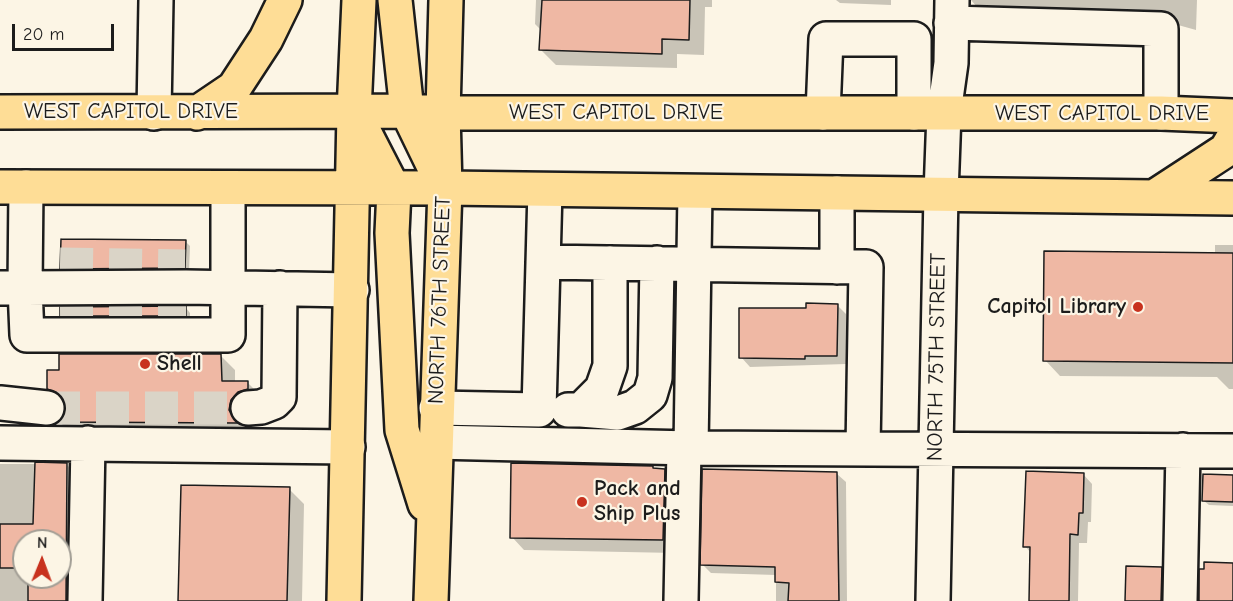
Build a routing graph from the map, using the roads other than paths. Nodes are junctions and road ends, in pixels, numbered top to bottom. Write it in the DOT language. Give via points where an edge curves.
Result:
graph roads {
  1 [pos="156,0"];
  2 [pos="285,0"];
  3 [pos="359,0"];
  4 [pos="394,0"];
  5 [pos="446,0"];
  6 [pos="952,11"];
  7 [pos="407,111"];
  8 [pos="0,112"];
  9 [pos="354,112"];
  10 [pos="154,113"];
  11 [pos="197,113"];
  12 [pos="442,113"];
  13 [pos="823,113"];
  14 [pos="929,113"];
  15 [pos="1161,113"];
  16 [pos="1233,116"];
  17 [pos="1233,138"];
  18 [pos="13,187"];
  19 [pos="228,188"];
  20 [pos="445,188"];
  21 [pos="354,189"];
  22 [pos="394,190"];
  23 [pos="544,190"];
  24 [pos="696,192"];
  25 [pos="837,193"];
  26 [pos="940,194"];
  27 [pos="1154,197"];
  28 [pos="1233,198"];
  29 [pos="543,261"];
  30 [pos="610,263"];
  31 [pos="657,264"];
  32 [pos="695,264"];
  33 [pos="185,266"];
  34 [pos="837,267"];
  35 [pos="37,287"];
  36 [pos="222,287"];
  37 [pos="280,288"];
  38 [pos="352,290"];
  39 [pos="186,307"];
  40 [pos="0,403"];
  41 [pos="47,408"];
  42 [pos="248,408"];
  43 [pos="436,408"];
  44 [pos="539,410"];
  45 [pos="581,410"];
  46 [pos="435,442"];
  47 [pos="0,443"];
  48 [pos="88,443"];
  49 [pos="348,447"];
  50 [pos="687,448"];
  51 [pos="934,448"];
  52 [pos="863,449"];
  53 [pos="1183,450"];
  54 [pos="1233,451"];
  55 [pos="432,528"];
  56 [pos="85,601"];
  57 [pos="344,601"];
  58 [pos="431,601"];
  59 [pos="681,601"];
  60 [pos="933,601"];
  61 [pos="1180,601"];
  1 -- 10 [label="street"];
  2 -- 11 [label="main road" via="266,39 234,88"];
  3 -- 9 [label="main road"];
  4 -- 7 [label="main road"];
  5 -- 12 [label="main road, NORTH 76TH STREET"];
  6 -- 14 [label="street" via="951,63"];
  6 -- 15 [label="street" via="1161,29"];
  7 -- 9 [label="main road, WEST CAPITOL DRIVE"];
  7 -- 12 [label="main road, WEST CAPITOL DRIVE"];
  7 -- 20 [label="main road"];
  8 -- 10 [label="main road, WEST CAPITOL DRIVE"];
  9 -- 11 [label="main road, WEST CAPITOL DRIVE"];
  9 -- 21 [label="main road"];
  9 -- 22 [label="main road"];
  10 -- 11 [label="main road, WEST CAPITOL DRIVE"];
  12 -- 13 [label="main road, WEST CAPITOL DRIVE"];
  12 -- 20 [label="main road, NORTH 76TH STREET"];
  13 -- 14 [label="main road, WEST CAPITOL DRIVE"];
  13 -- 14 [label="street" via="826,39 914,39"];
  14 -- 15 [label="main road, WEST CAPITOL DRIVE"];
  14 -- 26 [label="street, NORTH 75TH STREET"];
  15 -- 16 [label="main road, WEST CAPITOL DRIVE"];
  17 -- 27 [label="main road" via="1226,150"];
  18 -- 19 [label="main road"];
  18 -- 35 [label="street"];
  19 -- 21 [label="main road"];
  19 -- 36 [label="street"];
  20 -- 22 [label="main road"];
  20 -- 23 [label="main road"];
  20 -- 43 [label="main road, NORTH 76TH STREET"];
  21 -- 22 [label="main road"];
  21 -- 38 [label="main road"];
  22 -- 55 [label="main road" via="392,233 402,430"];
  23 -- 24 [label="main road"];
  23 -- 29 [label="street"];
  24 -- 25 [label="main road"];
  24 -- 32 [label="street"];
  25 -- 26 [label="main road"];
  25 -- 34 [label="street"];
  26 -- 27 [label="main road"];
  26 -- 51 [label="street, NORTH 75TH STREET"];
  27 -- 28 [label="main road"];
  29 -- 30 [label="street"];
  29 -- 44 [label="street"];
  30 -- 31 [label="street"];
  30 -- 45 [label="street" via="610,366 602,389"];
  31 -- 32 [label="street"];
  31 -- 45 [label="street" via="655,378 650,395 635,408 618,413"];
  32 -- 34 [label="street"];
  32 -- 50 [label="street"];
  33 -- 36 [label="street" via="204,266"];
  34 -- 52 [label="street" via="866,267"];
  35 -- 36 [label="street"];
  35 -- 36 [label="street" via="27,335 228,335"];
  36 -- 37 [label="street"];
  36 -- 39 [label="street" via="205,305"];
  37 -- 38 [label="street"];
  37 -- 42 [label="street" via="279,397 261,407"];
  38 -- 49 [label="main road"];
  40 -- 41 [label="street"];
  43 -- 44 [label="street"];
  43 -- 46 [label="main road, NORTH 76TH STREET"];
  44 -- 45 [label="street"];
  46 -- 50 [label="street"];
  46 -- 55 [label="main road, NORTH 76TH STREET"];
  47 -- 48 [label="street"];
  48 -- 49 [label="street"];
  48 -- 56 [label="street"];
  49 -- 57 [label="main road"];
  50 -- 52 [label="street"];
  50 -- 59 [label="street"];
  51 -- 52 [label="street"];
  51 -- 53 [label="street"];
  51 -- 60 [label="street, NORTH 75TH STREET"];
  53 -- 54 [label="street"];
  53 -- 61 [label="street"];
  55 -- 58 [label="main road, NORTH 76TH STREET"];
}
